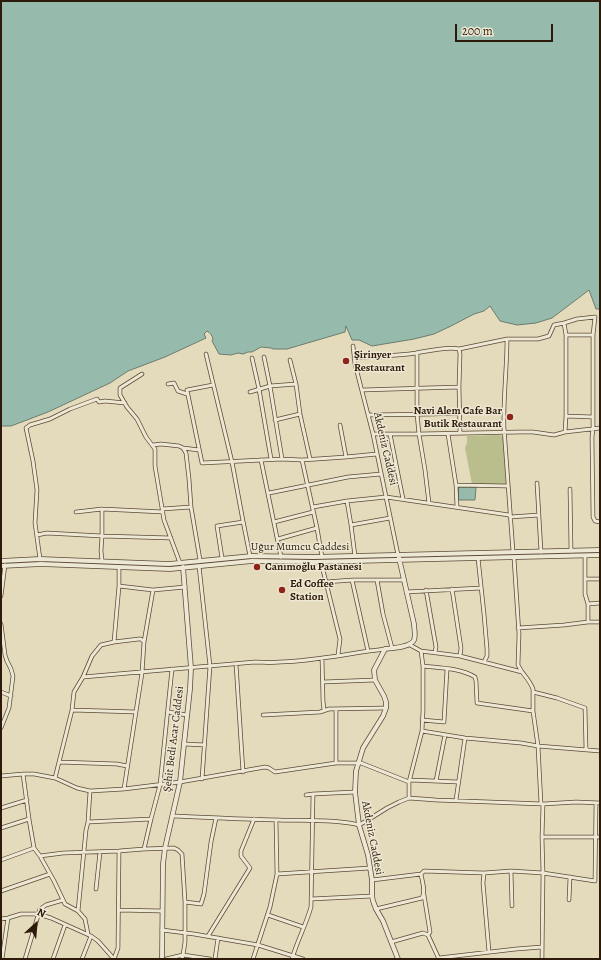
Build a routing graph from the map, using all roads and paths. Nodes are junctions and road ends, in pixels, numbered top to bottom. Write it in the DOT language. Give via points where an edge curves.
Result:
graph roads {
  1 [pos="594,320"];
  2 [pos="600,320"];
  3 [pos="564,323"];
  4 [pos="566,335"];
  5 [pos="593,335"];
  6 [pos="507,339"];
  7 [pos="353,346"];
  8 [pos="459,349"];
  9 [pos="417,353"];
  10 [pos="206,354"];
  11 [pos="264,357"];
  12 [pos="252,358"];
  13 [pos="354,358"];
  14 [pos="290,360"];
  15 [pos="142,374"];
  16 [pos="168,384"];
  17 [pos="296,384"];
  18 [pos="213,385"];
  19 [pos="270,386"];
  20 [pos="459,387"];
  21 [pos="417,388"];
  22 [pos="259,389"];
  23 [pos="362,390"];
  24 [pos="250,392"];
  25 [pos="188,394"];
  26 [pos="124,403"];
  27 [pos="460,413"];
  28 [pos="300,414"];
  29 [pos="417,414"];
  30 [pos="368,415"];
  31 [pos="566,416"];
  32 [pos="593,417"];
  33 [pos="275,420"];
  34 [pos="340,425"];
  35 [pos="600,428"];
  36 [pos="593,429"];
  37 [pos="565,432"];
  38 [pos="460,433"];
  39 [pos="505,433"];
  40 [pos="373,434"];
  41 [pos="390,434"];
  42 [pos="419,434"];
  43 [pos="448,434"];
  44 [pos="153,445"];
  45 [pos="183,448"];
  46 [pos="199,450"];
  47 [pos="377,454"];
  48 [pos="346,457"];
  49 [pos="282,459"];
  50 [pos="310,459"];
  51 [pos="261,460"];
  52 [pos="271,460"];
  53 [pos="302,460"];
  54 [pos="232,462"];
  55 [pos="382,474"];
  56 [pos="537,483"];
  57 [pos="308,484"];
  58 [pos="456,485"];
  59 [pos="508,486"];
  60 [pos="570,488"];
  61 [pos="269,493"];
  62 [pos="386,497"];
  63 [pos="403,499"];
  64 [pos="347,501"];
  65 [pos="429,503"];
  66 [pos="191,507"];
  67 [pos="312,507"];
  68 [pos="457,507"];
  69 [pos="102,509"];
  70 [pos="163,511"];
  71 [pos="76,512"];
  72 [pos="314,512"];
  73 [pos="539,515"];
  74 [pos="510,516"];
  75 [pos="390,518"];
  76 [pos="243,522"];
  77 [pos="274,522"];
  78 [pos="600,522"];
  79 [pos="351,525"];
  80 [pos="317,528"];
  81 [pos="37,535"];
  82 [pos="102,536"];
  83 [pos="171,538"];
  84 [pos="278,539"];
  85 [pos="600,550"];
  86 [pos="571,551"];
  87 [pos="513,552"];
  88 [pos="541,552"];
  89 [pos="398,555"];
  90 [pos="600,555"];
  91 [pos="250,556"];
  92 [pos="355,556"];
  93 [pos="585,556"];
  94 [pos="222,558"];
  95 [pos="478,558"];
  96 [pos="514,558"];
  97 [pos="40,559"];
  98 [pos="281,559"];
  99 [pos="321,559"];
  100 [pos="200,560"];
  101 [pos="400,560"];
  102 [pos="1,561"];
  103 [pos="102,561"];
  104 [pos="180,563"];
  105 [pos="3,566"];
  106 [pos="199,566"];
  107 [pos="119,567"];
  108 [pos="184,567"];
  109 [pos="585,579"];
  110 [pos="600,579"];
  111 [pos="352,580"];
  112 [pos="377,580"];
  113 [pos="404,580"];
  114 [pos="326,582"];
  115 [pos="119,586"];
  116 [pos="185,587"];
  117 [pos="481,588"];
  118 [pos="452,589"];
  119 [pos="153,590"];
  120 [pos="426,590"];
  121 [pos="406,592"];
  122 [pos="1,596"];
  123 [pos="600,603"];
  124 [pos="588,604"];
  125 [pos="588,622"];
  126 [pos="600,622"];
  127 [pos="1,624"];
  128 [pos="518,628"];
  129 [pos="114,642"];
  130 [pos="144,642"];
  131 [pos="410,645"];
  132 [pos="392,648"];
  133 [pos="385,649"];
  134 [pos="368,651"];
  135 [pos="421,651"];
  136 [pos="435,652"];
  137 [pos="338,655"];
  138 [pos="460,656"];
  139 [pos="322,658"];
  140 [pos="484,662"];
  141 [pos="236,664"];
  142 [pos="210,666"];
  143 [pos="423,666"];
  144 [pos="190,668"];
  145 [pos="172,669"];
  146 [pos="447,669"];
  147 [pos="522,672"];
  148 [pos="142,673"];
  149 [pos="83,677"];
  150 [pos="375,680"];
  151 [pos="323,682"];
  152 [pos="1,692"];
  153 [pos="533,692"];
  154 [pos="11,696"];
  155 [pos="386,708"];
  156 [pos="336,709"];
  157 [pos="72,710"];
  158 [pos="324,710"];
  159 [pos="533,710"];
  160 [pos="136,712"];
  161 [pos="168,712"];
  162 [pos="188,715"];
  163 [pos="263,715"];
  164 [pos="422,720"];
  165 [pos="2,722"];
  166 [pos="1,728"];
  167 [pos="422,731"];
  168 [pos="445,735"];
  169 [pos="465,738"];
  170 [pos="184,744"];
  171 [pos="205,745"];
  172 [pos="538,746"];
  173 [pos="586,750"];
  174 [pos="600,751"];
  175 [pos="59,762"];
  176 [pos="336,763"];
  177 [pos="358,763"];
  178 [pos="127,766"];
  179 [pos="243,772"];
  180 [pos="24,774"];
  181 [pos="1,776"];
  182 [pos="55,778"];
  183 [pos="202,778"];
  184 [pos="410,781"];
  185 [pos="436,781"];
  186 [pos="180,782"];
  187 [pos="458,782"];
  188 [pos="160,785"];
  189 [pos="124,789"];
  190 [pos="90,791"];
  191 [pos="355,792"];
  192 [pos="306,794"];
  193 [pos="313,794"];
  194 [pos="409,798"];
  195 [pos="27,800"];
  196 [pos="456,800"];
  197 [pos="596,803"];
  198 [pos="600,803"];
  199 [pos="542,804"];
  200 [pos="1,808"];
  201 [pos="172,816"];
  202 [pos="216,818"];
  203 [pos="29,819"];
  204 [pos="151,819"];
  205 [pos="254,819"];
  206 [pos="276,820"];
  207 [pos="312,821"];
  208 [pos="88,822"];
  209 [pos="359,825"];
  210 [pos="1,828"];
  211 [pos="600,837"];
  212 [pos="542,838"];
  213 [pos="595,838"];
  214 [pos="34,848"];
  215 [pos="166,848"];
  216 [pos="144,849"];
  217 [pos="119,851"];
  218 [pos="84,852"];
  219 [pos="100,852"];
  220 [pos="40,856"];
  221 [pos="1,860"];
  222 [pos="370,868"];
  223 [pos="312,872"];
  224 [pos="510,872"];
  225 [pos="484,873"];
  226 [pos="543,873"];
  227 [pos="50,874"];
  228 [pos="277,874"];
  229 [pos="421,874"];
  230 [pos="570,877"];
  231 [pos="372,880"];
  232 [pos="96,889"];
  233 [pos="1,891"];
  234 [pos="424,895"];
  235 [pos="372,896"];
  236 [pos="311,899"];
  237 [pos="63,900"];
  238 [pos="569,900"];
  239 [pos="185,902"];
  240 [pos="512,906"];
  241 [pos="376,909"];
  242 [pos="119,910"];
  243 [pos="78,911"];
  244 [pos="162,911"];
  245 [pos="38,914"];
  246 [pos="268,915"];
  247 [pos="8,918"];
  248 [pos="1,919"];
  249 [pos="65,924"];
  250 [pos="303,927"];
  251 [pos="162,930"];
  252 [pos="185,932"];
  253 [pos="90,935"];
  254 [pos="428,935"];
  255 [pos="208,936"];
  256 [pos="218,938"];
  257 [pos="391,942"];
  258 [pos="258,944"];
  259 [pos="542,947"];
  260 [pos="489,952"];
  261 [pos="183,957"];
  262 [pos="293,957"];
  263 [pos="2,959"];
  264 [pos="26,959"];
  265 [pos="53,959"];
  266 [pos="82,959"];
  267 [pos="113,959"];
  268 [pos="162,959"];
  269 [pos="166,959"];
  270 [pos="210,959"];
  271 [pos="215,959"];
  272 [pos="253,959"];
  273 [pos="303,959"];
  274 [pos="398,959"];
  275 [pos="439,959"];
  276 [pos="542,959"];
  1 -- 2 [label="street"];
  1 -- 3 [label="street" via="595,317"];
  1 -- 5 [label="street"];
  3 -- 4 [label="street"];
  3 -- 6 [label="street" via="554,325 549,336 538,339"];
  4 -- 5 [label="street"];
  4 -- 31 [label="street"];
  5 -- 32 [label="street"];
  6 -- 8 [label="street"];
  6 -- 39 [label="street"];
  7 -- 13 [label="street, Akdeniz Caddesi"];
  8 -- 9 [label="street"];
  8 -- 20 [label="street"];
  9 -- 13 [label="street"];
  9 -- 21 [label="street"];
  10 -- 18 [label="street"];
  11 -- 19 [label="street"];
  12 -- 22 [label="street"];
  13 -- 23 [label="street, Akdeniz Caddesi"];
  14 -- 17 [label="street"];
  15 -- 26 [label="street" via="120,388"];
  16 -- 25 [label="street" via="174,383 178,391"];
  17 -- 19 [label="street"];
  17 -- 28 [label="street"];
  18 -- 25 [label="street" via="187,390"];
  18 -- 54 [label="street"];
  19 -- 22 [label="street"];
  19 -- 33 [label="street"];
  20 -- 21 [label="street"];
  20 -- 27 [label="street"];
  21 -- 23 [label="street"];
  21 -- 29 [label="street"];
  22 -- 24 [label="street"];
  22 -- 52 [label="street"];
  23 -- 30 [label="street, Akdeniz Caddesi"];
  25 -- 46 [label="street"];
  26 -- 44 [label="street"];
  26 -- 81 [label="street" via="99,402 97,399 26,428 37,490"];
  27 -- 29 [label="street"];
  27 -- 38 [label="street"];
  28 -- 33 [label="street"];
  28 -- 50 [label="street"];
  29 -- 30 [label="street"];
  29 -- 42 [label="street"];
  30 -- 40 [label="street, Akdeniz Caddesi"];
  31 -- 32 [label="street"];
  31 -- 37 [label="street"];
  32 -- 36 [label="street"];
  33 -- 49 [label="street"];
  34 -- 48 [label="street"];
  35 -- 36 [label="street"];
  36 -- 37 [label="street"];
  36 -- 78 [label="street" via="593,518"];
  37 -- 39 [label="street" via="554,435 533,432"];
  38 -- 39 [label="street"];
  38 -- 43 [label="street"];
  39 -- 59 [label="street"];
  40 -- 41 [label="street"];
  40 -- 47 [label="street, Akdeniz Caddesi"];
  41 -- 42 [label="street"];
  41 -- 63 [label="street"];
  42 -- 43 [label="street"];
  42 -- 65 [label="street"];
  43 -- 58 [label="street"];
  44 -- 45 [label="street"];
  44 -- 70 [label="street"];
  45 -- 46 [label="street"];
  45 -- 66 [label="street" via="187,459"];
  46 -- 54 [label="street" via="202,463"];
  47 -- 48 [label="street"];
  47 -- 55 [label="street, Akdeniz Caddesi"];
  48 -- 50 [label="street"];
  49 -- 52 [label="street"];
  49 -- 53 [label="street"];
  50 -- 53 [label="street"];
  51 -- 52 [label="street"];
  51 -- 54 [label="street"];
  51 -- 61 [label="street"];
  53 -- 57 [label="street"];
  54 -- 76 [label="street"];
  55 -- 57 [label="street"];
  55 -- 62 [label="street, Akdeniz Caddesi"];
  56 -- 73 [label="street"];
  57 -- 61 [label="street"];
  57 -- 67 [label="street"];
  58 -- 59 [label="street"];
  58 -- 68 [label="street"];
  59 -- 74 [label="street"];
  60 -- 86 [label="street"];
  61 -- 77 [label="street"];
  62 -- 63 [label="street"];
  62 -- 64 [label="street"];
  62 -- 75 [label="street, Akdeniz Caddesi"];
  63 -- 65 [label="street"];
  64 -- 67 [label="street"];
  64 -- 79 [label="street"];
  65 -- 68 [label="street"];
  66 -- 70 [label="street"];
  66 -- 100 [label="street"];
  67 -- 72 [label="street"];
  68 -- 74 [label="street"];
  69 -- 70 [label="street"];
  69 -- 71 [label="street"];
  69 -- 82 [label="street"];
  70 -- 83 [label="street"];
  72 -- 77 [label="street"];
  72 -- 80 [label="street"];
  73 -- 74 [label="street"];
  73 -- 88 [label="street"];
  74 -- 87 [label="street"];
  75 -- 79 [label="street"];
  75 -- 89 [label="street, Akdeniz Caddesi"];
  76 -- 91 [label="street"];
  76 -- 94 [label="street" via="217,526"];
  77 -- 84 [label="street"];
  79 -- 92 [label="street"];
  80 -- 84 [label="street"];
  80 -- 99 [label="street"];
  81 -- 82 [label="street" via="46,533"];
  81 -- 97 [label="street"];
  82 -- 83 [label="street"];
  82 -- 103 [label="street"];
  83 -- 104 [label="street"];
  84 -- 98 [label="street"];
  85 -- 86 [label="street, Uğur Mumcu Caddesi"];
  86 -- 88 [label="street, Uğur Mumcu Caddesi"];
  87 -- 88 [label="street, Uğur Mumcu Caddesi"];
  87 -- 89 [label="street, Uğur Mumcu Caddesi"];
  89 -- 92 [label="street, Uğur Mumcu Caddesi"];
  89 -- 101 [label="street"];
  90 -- 93 [label="street, Uğur Mumcu Caddesi"];
  91 -- 94 [label="street, Uğur Mumcu Caddesi"];
  91 -- 98 [label="street, Uğur Mumcu Caddesi"];
  92 -- 99 [label="street, Uğur Mumcu Caddesi"];
  93 -- 96 [label="street, Uğur Mumcu Caddesi"];
  93 -- 109 [label="street"];
  94 -- 100 [label="street, Uğur Mumcu Caddesi"];
  95 -- 96 [label="street, Uğur Mumcu Caddesi"];
  95 -- 101 [label="street, Uğur Mumcu Caddesi"];
  95 -- 117 [label="street"];
  96 -- 128 [label="street"];
  97 -- 102 [label="street, Uğur Mumcu Caddesi"];
  97 -- 103 [label="street, Uğur Mumcu Caddesi"];
  98 -- 99 [label="street, Uğur Mumcu Caddesi"];
  98 -- 106 [label="street, Uğur Mumcu Caddesi"];
  99 -- 101 [label="street, Uğur Mumcu Caddesi"];
  99 -- 114 [label="street"];
  100 -- 104 [label="street, Uğur Mumcu Caddesi"];
  101 -- 113 [label="street"];
  103 -- 104 [label="street, Uğur Mumcu Caddesi"];
  105 -- 107 [label="street, Uğur Mumcu Caddesi" via="41,564"];
  105 -- 122 [label="street"];
  106 -- 108 [label="street, Uğur Mumcu Caddesi"];
  106 -- 142 [label="street"];
  107 -- 108 [label="street, Uğur Mumcu Caddesi"];
  107 -- 115 [label="street"];
  108 -- 116 [label="street, Şehit Bedi Acar Caddesi"];
  109 -- 110 [label="street"];
  109 -- 124 [label="street"];
  111 -- 112 [label="street"];
  111 -- 114 [label="street"];
  111 -- 134 [label="street"];
  112 -- 113 [label="street"];
  112 -- 132 [label="street"];
  113 -- 121 [label="street"];
  114 -- 137 [label="street" via="340,639"];
  115 -- 119 [label="street"];
  115 -- 129 [label="street"];
  116 -- 119 [label="street"];
  116 -- 144 [label="street, Şehit Bedi Acar Caddesi"];
  117 -- 118 [label="street"];
  117 -- 140 [label="street" via="487,649"];
  118 -- 120 [label="street"];
  118 -- 138 [label="street"];
  119 -- 130 [label="street"];
  120 -- 121 [label="street"];
  120 -- 136 [label="street"];
  121 -- 131 [label="street" via="415,635"];
  123 -- 124 [label="street"];
  124 -- 125 [label="street"];
  125 -- 126 [label="street"];
  125 -- 128 [label="street"];
  127 -- 154 [label="street" via="5,655 13,676"];
  128 -- 147 [label="street" via="518,665"];
  129 -- 130 [label="street" via="139,639"];
  129 -- 149 [label="street" via="101,645 92,656"];
  130 -- 148 [label="street"];
  131 -- 132 [label="street"];
  131 -- 135 [label="street"];
  132 -- 133 [label="street"];
  133 -- 134 [label="street"];
  133 -- 150 [label="street" via="374,670"];
  134 -- 137 [label="street"];
  135 -- 136 [label="street"];
  135 -- 143 [label="street"];
  136 -- 138 [label="street"];
  137 -- 139 [label="street"];
  138 -- 140 [label="street"];
  139 -- 141 [label="street"];
  139 -- 151 [label="street"];
  140 -- 147 [label="street"];
  141 -- 142 [label="street"];
  141 -- 179 [label="street"];
  142 -- 144 [label="street"];
  142 -- 171 [label="street"];
  143 -- 146 [label="street"];
  143 -- 164 [label="street"];
  144 -- 145 [label="street"];
  144 -- 162 [label="street, Şehit Bedi Acar Caddesi"];
  145 -- 148 [label="street"];
  145 -- 161 [label="street"];
  146 -- 159 [label="street" via="475,677 477,702"];
  146 -- 164 [label="street" via="444,722"];
  147 -- 153 [label="street" via="532,686"];
  148 -- 149 [label="street"];
  148 -- 160 [label="street"];
  149 -- 157 [label="street" via="74,692"];
  150 -- 151 [label="street"];
  150 -- 155 [label="street" via="384,696"];
  151 -- 158 [label="street"];
  152 -- 154 [label="street"];
  153 -- 159 [label="street"];
  153 -- 173 [label="street" via="585,708"];
  154 -- 165 [label="street" via="9,708"];
  155 -- 156 [label="street"];
  155 -- 177 [label="street, Akdeniz Caddesi" via="363,748"];
  156 -- 158 [label="street"];
  156 -- 176 [label="street"];
  157 -- 160 [label="street"];
  157 -- 175 [label="street"];
  158 -- 163 [label="street"];
  159 -- 172 [label="street"];
  160 -- 178 [label="street"];
  161 -- 162 [label="street"];
  161 -- 188 [label="street"];
  162 -- 170 [label="street, Şehit Bedi Acar Caddesi"];
  164 -- 167 [label="street"];
  165 -- 166 [label="street"];
  167 -- 168 [label="street"];
  167 -- 184 [label="street"];
  168 -- 169 [label="street"];
  168 -- 185 [label="street"];
  169 -- 172 [label="street"];
  169 -- 187 [label="street"];
  170 -- 171 [label="street"];
  170 -- 186 [label="street, Şehit Bedi Acar Caddesi"];
  171 -- 183 [label="street"];
  172 -- 173 [label="street"];
  172 -- 199 [label="street"];
  173 -- 174 [label="street"];
  175 -- 178 [label="street"];
  175 -- 182 [label="street"];
  176 -- 177 [label="street"];
  176 -- 179 [label="street" via="275,772 265,767"];
  177 -- 184 [label="street"];
  177 -- 191 [label="street, Akdeniz Caddesi"];
  178 -- 189 [label="street"];
  179 -- 183 [label="street"];
  180 -- 181 [label="street"];
  180 -- 182 [label="street"];
  180 -- 195 [label="street"];
  182 -- 190 [label="street"];
  183 -- 186 [label="street"];
  184 -- 185 [label="street"];
  184 -- 194 [label="street"];
  185 -- 187 [label="street"];
  186 -- 188 [label="street"];
  186 -- 201 [label="street, Şehit Bedi Acar Caddesi"];
  187 -- 196 [label="street"];
  188 -- 189 [label="street"];
  188 -- 204 [label="street"];
  189 -- 190 [label="street"];
  190 -- 208 [label="street"];
  191 -- 193 [label="street"];
  191 -- 209 [label="street, Akdeniz Caddesi"];
  192 -- 193 [label="street"];
  193 -- 207 [label="street"];
  194 -- 196 [label="street"];
  194 -- 209 [label="street"];
  195 -- 200 [label="street"];
  195 -- 203 [label="street"];
  196 -- 199 [label="street"];
  197 -- 198 [label="street"];
  197 -- 199 [label="street"];
  197 -- 213 [label="street"];
  199 -- 212 [label="street"];
  201 -- 202 [label="street"];
  201 -- 215 [label="street, Şehit Bedi Acar Caddesi"];
  202 -- 205 [label="street"];
  202 -- 239 [label="street" via="201,904"];
  203 -- 210 [label="street"];
  203 -- 214 [label="street"];
  204 -- 208 [label="street"];
  204 -- 216 [label="street"];
  205 -- 206 [label="street"];
  205 -- 255 [label="street" via="241,851 241,856 250,868"];
  206 -- 207 [label="street"];
  206 -- 228 [label="street"];
  207 -- 209 [label="street"];
  207 -- 223 [label="street"];
  208 -- 218 [label="street"];
  209 -- 222 [label="street, Akdeniz Caddesi"];
  211 -- 213 [label="street"];
  212 -- 213 [label="street"];
  212 -- 226 [label="street"];
  213 -- 230 [label="street" via="595,881"];
  214 -- 220 [label="street"];
  214 -- 221 [label="street"];
  215 -- 216 [label="street"];
  215 -- 239 [label="street" via="176,849 182,854"];
  215 -- 244 [label="street, Şehit Bedi Acar Caddesi" via="162,875"];
  216 -- 217 [label="street"];
  217 -- 219 [label="street"];
  217 -- 242 [label="street"];
  218 -- 219 [label="street"];
  218 -- 220 [label="street"];
  218 -- 243 [label="street"];
  219 -- 232 [label="street"];
  220 -- 227 [label="street"];
  222 -- 223 [label="street"];
  222 -- 231 [label="street, Akdeniz Caddesi"];
  223 -- 228 [label="street"];
  223 -- 236 [label="street"];
  224 -- 225 [label="street"];
  224 -- 226 [label="street"];
  224 -- 240 [label="street"];
  225 -- 229 [label="street" via="424,871"];
  225 -- 260 [label="street"];
  226 -- 230 [label="street"];
  226 -- 259 [label="street"];
  227 -- 233 [label="street"];
  227 -- 237 [label="street"];
  228 -- 246 [label="street"];
  229 -- 231 [label="street"];
  229 -- 234 [label="street"];
  230 -- 238 [label="street"];
  231 -- 235 [label="street, Akdeniz Caddesi"];
  234 -- 241 [label="street" via="422,898"];
  234 -- 254 [label="street" via="430,932"];
  235 -- 236 [label="street"];
  235 -- 241 [label="street, Akdeniz Caddesi"];
  236 -- 250 [label="street" via="311,907"];
  237 -- 243 [label="street"];
  237 -- 245 [label="street" via="40,909"];
  239 -- 252 [label="street"];
  241 -- 257 [label="street, Akdeniz Caddesi"];
  242 -- 244 [label="street"];
  242 -- 267 [label="street" via="118,948"];
  243 -- 253 [label="street" via="85,919"];
  244 -- 251 [label="street, Şehit Bedi Acar Caddesi"];
  245 -- 247 [label="street" via="21,914"];
  245 -- 249 [label="street"];
  245 -- 264 [label="street"];
  246 -- 250 [label="street"];
  246 -- 258 [label="street"];
  247 -- 248 [label="street"];
  247 -- 263 [label="street"];
  249 -- 253 [label="street"];
  249 -- 265 [label="street"];
  250 -- 262 [label="street"];
  251 -- 252 [label="street"];
  251 -- 268 [label="street, Şehit Bedi Acar Caddesi"];
  252 -- 255 [label="street"];
  252 -- 261 [label="street"];
  253 -- 266 [label="street"];
  253 -- 267 [label="street"];
  254 -- 257 [label="street" via="423,933"];
  254 -- 275 [label="street"];
  255 -- 256 [label="street"];
  256 -- 258 [label="street"];
  256 -- 271 [label="street"];
  257 -- 274 [label="street, Akdeniz Caddesi"];
  258 -- 262 [label="street"];
  258 -- 272 [label="street"];
  259 -- 260 [label="street"];
  259 -- 276 [label="street"];
  260 -- 275 [label="street"];
  261 -- 269 [label="street"];
  261 -- 270 [label="street"];
  262 -- 273 [label="street"];
}
